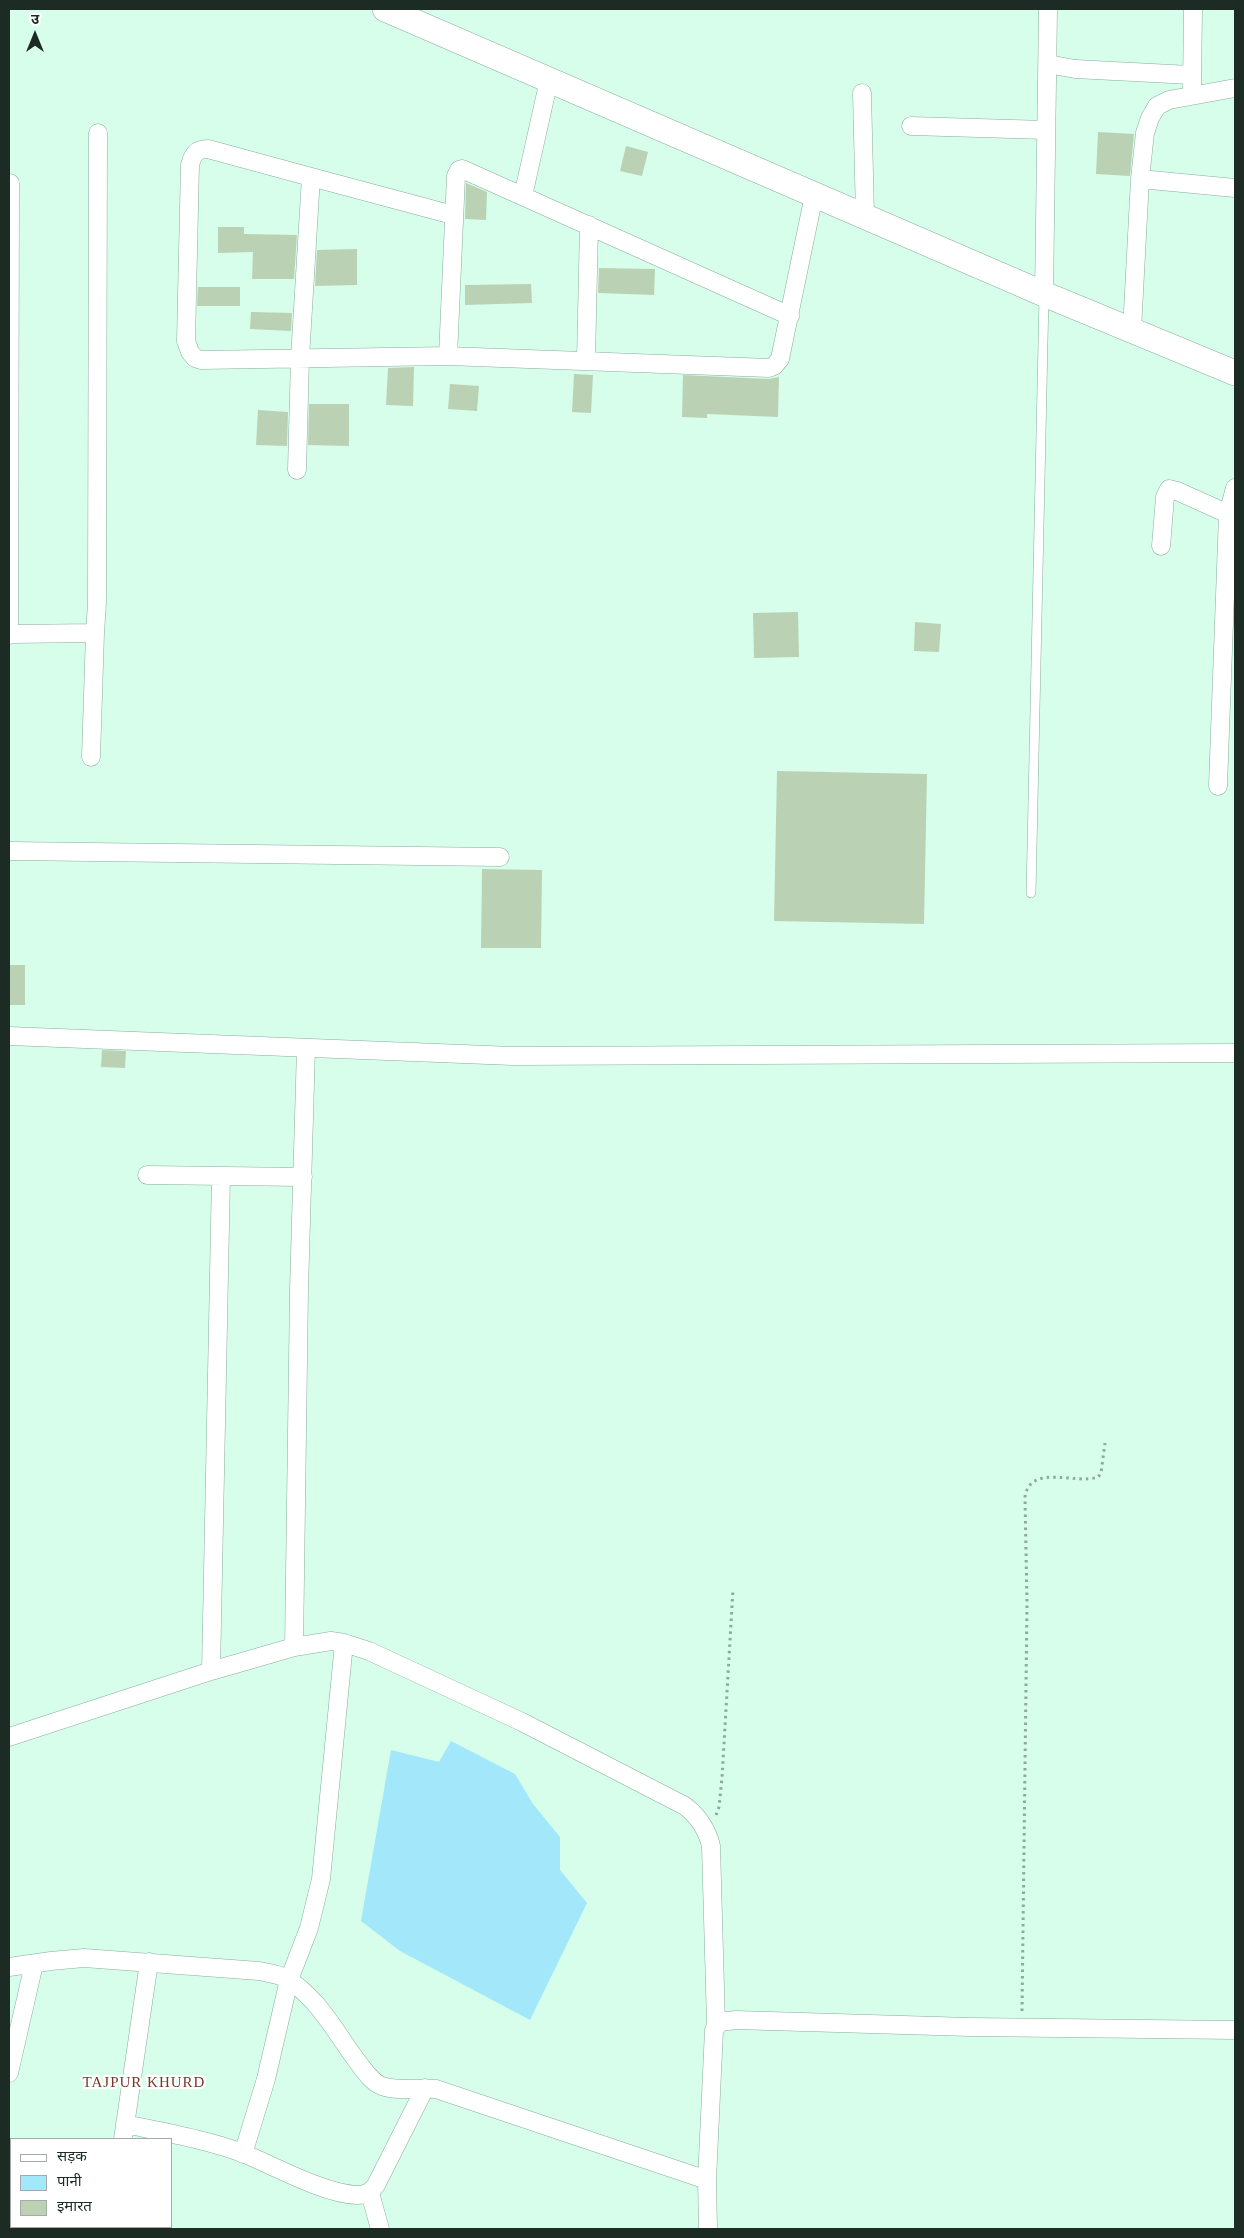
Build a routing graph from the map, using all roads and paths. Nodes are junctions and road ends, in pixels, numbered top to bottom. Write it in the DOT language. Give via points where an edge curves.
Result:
graph roads {
  1 [pos="386,9"];
  2 [pos="1048,9"];
  3 [pos="1193,9"];
  4 [pos="1048,64"];
  5 [pos="1191,75"];
  6 [pos="549,80"];
  7 [pos="1235,88"];
  8 [pos="862,93"];
  9 [pos="1193,95"];
  10 [pos="911,126"];
  11 [pos="1046,130"];
  12 [pos="98,133"];
  13 [pos="311,177"];
  14 [pos="1140,178"];
  15 [pos="10,183"];
  16 [pos="1235,188"];
  17 [pos="814,195"];
  18 [pos="523,196"];
  19 [pos="453,216"];
  20 [pos="865,216"];
  21 [pos="589,225"];
  22 [pos="1044,294"];
  23 [pos="790,316"];
  24 [pos="1132,330"];
  25 [pos="448,356"];
  26 [pos="300,358"];
  27 [pos="586,361"];
  28 [pos="1235,373"];
  29 [pos="298,470"];
  30 [pos="1235,488"];
  31 [pos="1232,516"];
  32 [pos="1161,546"];
  33 [pos="95,632"];
  34 [pos="9,634"];
  35 [pos="1228,694"];
  36 [pos="91,757"];
  37 [pos="1218,786"];
  38 [pos="9,851"];
  39 [pos="500,857"];
  40 [pos="1031,893"];
  41 [pos="9,1036"];
  42 [pos="306,1048"];
  43 [pos="1235,1054"];
  44 [pos="147,1174"];
  45 [pos="221,1176"];
  46 [pos="303,1177"];
  47 [pos="1104,1443"];
  48 [pos="733,1589"];
  49 [pos="344,1643"];
  50 [pos="294,1646"];
  51 [pos="211,1671"];
  52 [pos="9,1737"];
  53 [pos="706,1830"];
  54 [pos="149,1962"];
  55 [pos="34,1964"];
  56 [pos="9,1967"];
  57 [pos="289,1980"];
  58 [pos="716,2024"];
  59 [pos="1022,2028"];
  60 [pos="1235,2030"];
  61 [pos="9,2073"];
  62 [pos="425,2088"];
  63 [pos="124,2132"];
  64 [pos="156,2138"];
  65 [pos="172,2141"];
  66 [pos="243,2154"];
  67 [pos="707,2180"];
  68 [pos="370,2193"];
  69 [pos="380,2229"];
  70 [pos="708,2229"];
  1 -- 6 [label="street"];
  2 -- 4 [label="street"];
  3 -- 5 [label="street"];
  4 -- 5 [label="street" via="1075,69"];
  4 -- 11 [label="street"];
  5 -- 9 [label="street"];
  6 -- 17 [label="street"];
  6 -- 18 [label="street"];
  7 -- 9 [label="street"];
  8 -- 20 [label="street"];
  9 -- 14 [label="street" via="1169,100 1153,111 1145,133"];
  10 -- 11 [label="street"];
  11 -- 22 [label="street"];
  12 -- 33 [label="street"];
  13 -- 19 [label="street"];
  13 -- 26 [label="street"];
  13 -- 26 [label="street" via="208,149 196,152 190,165 186,341 190,352 201,360"];
  14 -- 16 [label="street"];
  14 -- 24 [label="street"];
  15 -- 34 [label="street"];
  17 -- 20 [label="street"];
  17 -- 23 [label="street"];
  18 -- 19 [label="street" via="466,169 459,170"];
  18 -- 21 [label="street"];
  19 -- 25 [label="street"];
  20 -- 22 [label="street"];
  21 -- 23 [label="street"];
  21 -- 27 [label="street"];
  22 -- 24 [label="street"];
  22 -- 40 [label="lane"];
  23 -- 27 [label="street" via="780,359 769,368"];
  24 -- 28 [label="street"];
  25 -- 26 [label="street"];
  25 -- 27 [label="street"];
  26 -- 29 [label="street"];
  30 -- 31 [label="street"];
  31 -- 32 [label="street" via="1169,489 1165,497"];
  31 -- 35 [label="street"];
  33 -- 34 [label="street"];
  33 -- 36 [label="street"];
  35 -- 37 [label="street"];
  38 -- 39 [label="street"];
  41 -- 42 [label="street"];
  42 -- 43 [label="street" via="513,1056"];
  42 -- 46 [label="street"];
  44 -- 45 [label="street"];
  45 -- 46 [label="street"];
  45 -- 51 [label="street"];
  46 -- 50 [label="street"];
  47 -- 59 [label="path" via="1098,1477 1036,1480 1028,1486 1024,1497 1027,1604"];
  48 -- 53 [label="path" via="719,1807"];
  49 -- 50 [label="street" via="322,1641"];
  49 -- 53 [label="street" via="369,1651 522,1722 685,1806"];
  49 -- 57 [label="street" via="321,1879 309,1928"];
  50 -- 51 [label="street"];
  51 -- 52 [label="street"];
  53 -- 58 [label="street" via="713,1866"];
  54 -- 55 [label="street" via="84,1958"];
  54 -- 57 [label="street" via="259,1971"];
  54 -- 63 [label="street"];
  55 -- 56 [label="street"];
  55 -- 61 [label="street"];
  57 -- 62 [label="street" via="316,2006 380,2086"];
  57 -- 66 [label="street" via="266,2079"];
  58 -- 59 [label="street" via="736,2020"];
  58 -- 67 [label="street"];
  59 -- 60 [label="street"];
  62 -- 67 [label="street"];
  62 -- 68 [label="street"];
  63 -- 64 [label="street"];
  65 -- 66 [label="street"];
  66 -- 68 [label="street" via="347,2194"];
  67 -- 70 [label="street"];
  68 -- 69 [label="street"];
}
